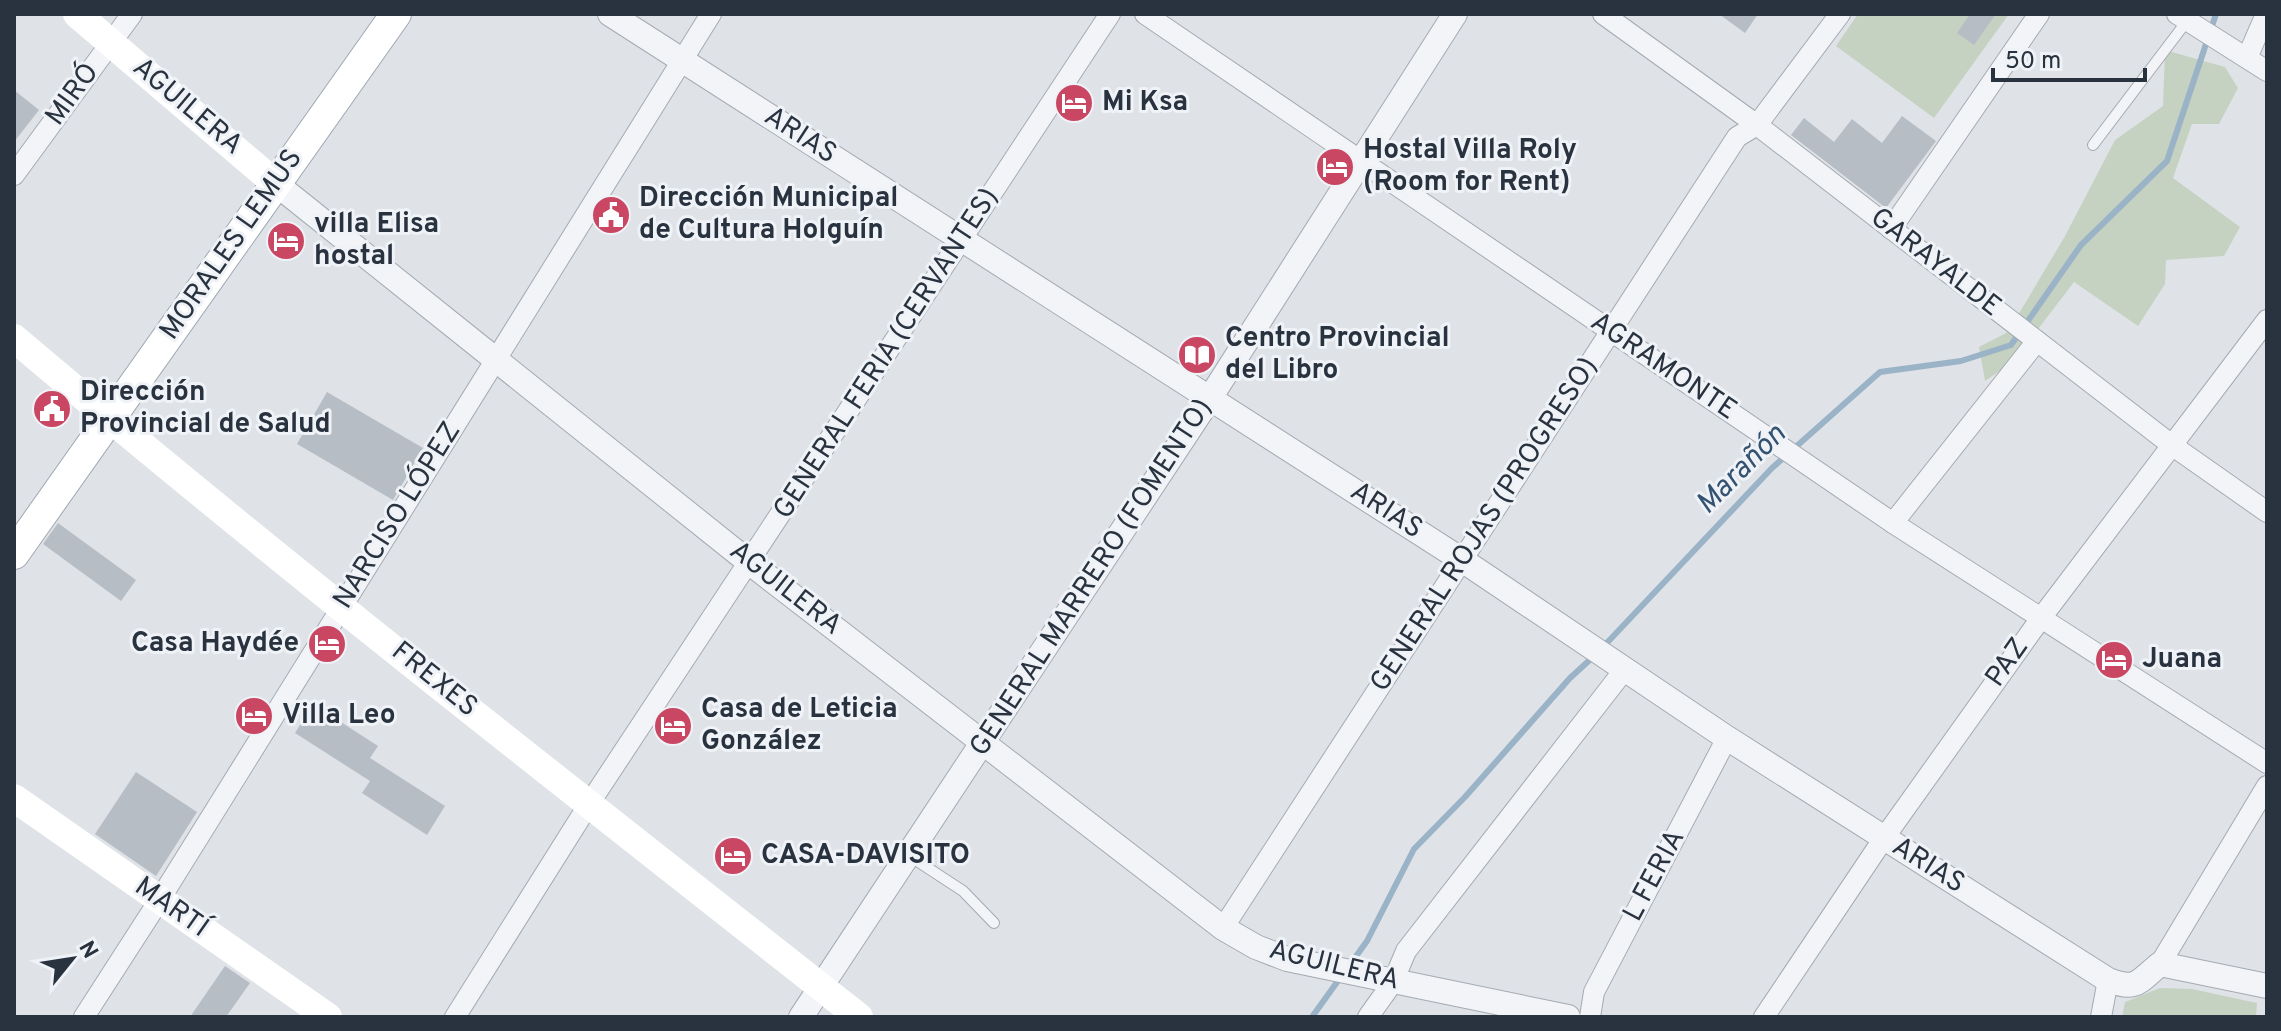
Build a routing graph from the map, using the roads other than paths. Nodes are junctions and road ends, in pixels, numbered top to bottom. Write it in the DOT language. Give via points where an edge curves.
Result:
graph roads {
  1 [pos="77,14"];
  2 [pos="132,14"];
  3 [pos="396,14"];
  4 [pos="610,14"];
  5 [pos="711,14"];
  6 [pos="1110,14"];
  7 [pos="1145,14"];
  8 [pos="1455,14"];
  9 [pos="1603,14"];
  10 [pos="1840,14"];
  11 [pos="2039,14"];
  12 [pos="2266,14"];
  13 [pos="2187,21"];
  14 [pos="111,43"];
  15 [pos="2247,58"];
  16 [pos="682,59"];
  17 [pos="2267,71"];
  18 [pos="1757,125"];
  19 [pos="2093,145"];
  20 [pos="1361,160"];
  21 [pos="14,175"];
  22 [pos="275,183"];
  23 [pos="1891,229"];
  24 [pos="961,240"];
  25 [pos="2267,320"];
  26 [pos="1610,331"];
  27 [pos="14,338"];
  28 [pos="2037,341"];
  29 [pos="494,361"];
  30 [pos="1210,398"];
  31 [pos="109,418"];
  32 [pos="2173,446"];
  33 [pos="2267,512"];
  34 [pos="1893,523"];
  35 [pos="14,554"];
  36 [pos="1462,560"];
  37 [pos="750,563"];
  38 [pos="342,605"];
  39 [pos="2041,618"];
  40 [pos="1620,666"];
  41 [pos="1727,738"];
  42 [pos="983,742"];
  43 [pos="2267,763"];
  44 [pos="2267,786"];
  45 [pos="14,798"];
  46 [pos="589,804"];
  47 [pos="1884,838"];
  48 [pos="908,855"];
  49 [pos="160,899"];
  50 [pos="994,923"];
  51 [pos="1223,928"];
  52 [pos="2160,964"];
  53 [pos="2108,980"];
  54 [pos="1393,982"];
  55 [pos="2267,986"];
  56 [pos="820,987"];
  57 [pos="84,1017"];
  58 [pos="328,1017"];
  59 [pos="455,1017"];
  60 [pos="801,1017"];
  61 [pos="859,1017"];
  62 [pos="1368,1017"];
  63 [pos="1568,1017"];
  64 [pos="1590,1017"];
  65 [pos="1764,1017"];
  66 [pos="2101,1017"];
  1 -- 14 [label="main road, AGUILERA"];
  2 -- 14 [label="street, MIRÓ"];
  3 -- 22 [label="main road, MORALES LEMUS"];
  4 -- 16 [label="street, ARIAS"];
  5 -- 16 [label="street, NARCISO LÓPEZ"];
  6 -- 24 [label="street, GENERAL FERIA (CERVANTES)"];
  7 -- 20 [label="street, AGRAMONTE"];
  8 -- 20 [label="street, GENERAL MARRERO (FOMENTO)"];
  9 -- 18 [label="street, GARAYALDE"];
  10 -- 18 [label="street, GENERAL ROJAS (PROGRESO)"];
  11 -- 23 [label="street"];
  12 -- 15 [label="street"];
  13 -- 15 [label="street"];
  13 -- 19 [label="lane"];
  14 -- 21 [label="street, MIRÓ"];
  14 -- 22 [label="main road, AGUILERA"];
  15 -- 17 [label="street"];
  16 -- 24 [label="street, ARIAS"];
  16 -- 29 [label="street, NARCISO LÓPEZ"];
  18 -- 23 [label="street, GARAYALDE"];
  18 -- 26 [label="street, GENERAL ROJAS (PROGRESO)" via="1737,137"];
  20 -- 26 [label="street, AGRAMONTE"];
  20 -- 30 [label="street, GENERAL MARRERO (FOMENTO)"];
  22 -- 29 [label="street, AGUILERA"];
  22 -- 31 [label="main road, MORALES LEMUS"];
  23 -- 28 [label="street, GARAYALDE"];
  24 -- 30 [label="street, ARIAS"];
  24 -- 37 [label="street, GENERAL FERIA (CERVANTES)"];
  25 -- 32 [label="street, PAZ"];
  26 -- 34 [label="street, AGRAMONTE"];
  26 -- 36 [label="street, GENERAL ROJAS (PROGRESO)"];
  27 -- 31 [label="main road, FREXES"];
  28 -- 32 [label="street, GARAYALDE"];
  28 -- 34 [label="street"];
  29 -- 37 [label="street, AGUILERA"];
  29 -- 38 [label="street, NARCISO LÓPEZ"];
  30 -- 36 [label="street, ARIAS"];
  30 -- 42 [label="street, GENERAL MARRERO (FOMENTO)"];
  31 -- 35 [label="main road, MORALES LEMUS"];
  31 -- 38 [label="main road, FREXES"];
  32 -- 33 [label="street, GARAYALDE"];
  32 -- 39 [label="street, PAZ"];
  34 -- 39 [label="street, AGRAMONTE"];
  36 -- 40 [label="street, ARIAS"];
  36 -- 51 [label="street, GENERAL ROJAS (PROGRESO)"];
  37 -- 42 [label="street, AGUILERA"];
  37 -- 46 [label="street, GENERAL FERIA (CERVANTES)"];
  38 -- 46 [label="main road, FREXES"];
  38 -- 49 [label="street, NARCISO LÓPEZ"];
  39 -- 43 [label="street, AGRAMONTE"];
  39 -- 47 [label="street, PAZ"];
  40 -- 41 [label="street, ARIAS"];
  40 -- 54 [label="street" via="1406,951"];
  41 -- 47 [label="street, ARIAS"];
  41 -- 64 [label="street, L FERIA" via="1594,992"];
  42 -- 48 [label="street, GENERAL MARRERO (FOMENTO)"];
  42 -- 51 [label="street, AGUILERA"];
  44 -- 52 [label="street"];
  45 -- 49 [label="main road, MARTÍ"];
  46 -- 56 [label="main road, FREXES"];
  46 -- 59 [label="street, GENERAL FERIA (CERVANTES)"];
  47 -- 53 [label="street, ARIAS"];
  47 -- 65 [label="street, PAZ"];
  48 -- 50 [label="lane" via="963,891"];
  48 -- 56 [label="street, GENERAL MARRERO (FOMENTO)"];
  49 -- 57 [label="street, NARCISO LÓPEZ"];
  49 -- 58 [label="main road, MARTÍ"];
  51 -- 54 [label="street, AGUILERA" via="1287,959"];
  52 -- 53 [label="street" via="2132,986"];
  52 -- 55 [label="street"];
  53 -- 66 [label="street"];
  54 -- 62 [label="street"];
  54 -- 63 [label="street, AGUILERA"];
  56 -- 60 [label="street, GENERAL MARRERO (FOMENTO)"];
  56 -- 61 [label="main road, FREXES"];
}
